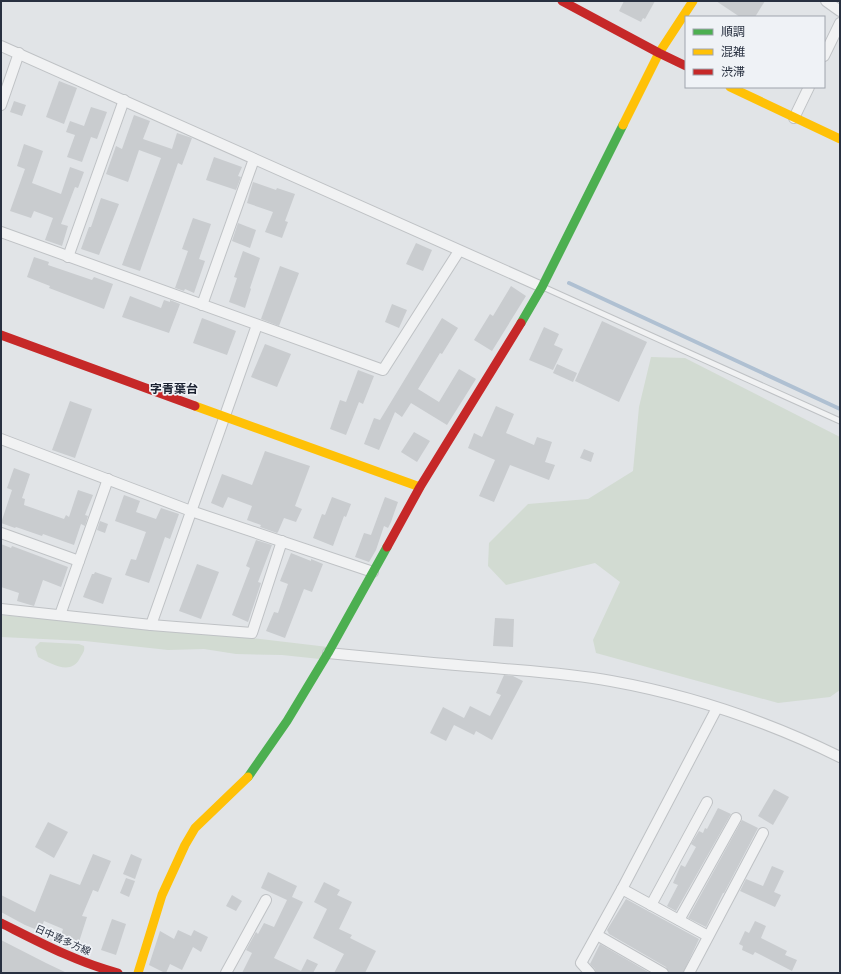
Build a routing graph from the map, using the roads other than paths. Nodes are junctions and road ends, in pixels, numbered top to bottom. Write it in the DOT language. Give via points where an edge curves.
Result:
graph roads {
  1 [pos="562,1"];
  2 [pos="693,1"];
  3 [pos="826,1"];
  4 [pos="840,11"];
  5 [pos="840,23"];
  6 [pos="1,46"];
  7 [pos="19,53"];
  8 [pos="659,53"];
  9 [pos="825,54"];
  10 [pos="685,66"];
  11 [pos="732,88"];
  12 [pos="809,88"];
  13 [pos="124,100"];
  14 [pos="1,105"];
  15 [pos="794,118"];
  16 [pos="840,139"];
  17 [pos="254,159"];
  18 [pos="1,232"];
  19 [pos="459,251"];
  20 [pos="68,257"];
  21 [pos="542,287"];
  22 [pos="202,305"];
  23 [pos="257,325"];
  24 [pos="1,335"];
  25 [pos="224,417"];
  26 [pos="840,421"];
  27 [pos="1,439"];
  28 [pos="108,479"];
  29 [pos="420,487"];
  30 [pos="191,511"];
  31 [pos="1,533"];
  32 [pos="282,541"];
  33 [pos="79,561"];
  34 [pos="373,572"];
  35 [pos="1,609"];
  36 [pos="60,615"];
  37 [pos="151,625"];
  38 [pos="328,653"];
  39 [pos="717,708"];
  40 [pos="840,756"];
  41 [pos="707,802"];
  42 [pos="736,818"];
  43 [pos="763,833"];
  44 [pos="622,889"];
  45 [pos="266,900"];
  46 [pos="651,905"];
  47 [pos="679,920"];
  48 [pos="1,923"];
  49 [pos="597,935"];
  50 [pos="708,936"];
  51 [pos="118,973"];
  52 [pos="138,973"];
  53 [pos="226,973"];
  54 [pos="590,973"];
  55 [pos="663,973"];
  56 [pos="689,973"];
  1 -- 8 [label="street"];
  2 -- 8 [label="street"];
  3 -- 4 [label="street"];
  5 -- 9 [label="street"];
  6 -- 7 [label="street"];
  7 -- 13 [label="street"];
  7 -- 14 [label="street"];
  8 -- 10 [label="street"];
  8 -- 21 [label="street"];
  11 -- 15 [label="street"];
  12 -- 15 [label="street"];
  13 -- 17 [label="street"];
  13 -- 20 [label="street"];
  15 -- 16 [label="street"];
  17 -- 19 [label="street"];
  17 -- 22 [label="street"];
  18 -- 20 [label="street"];
  19 -- 21 [label="street"];
  19 -- 23 [label="street" via="383,370"];
  20 -- 22 [label="street"];
  21 -- 26 [label="lane"];
  21 -- 29 [label="street"];
  22 -- 23 [label="street"];
  23 -- 25 [label="street"];
  24 -- 25 [label="street"];
  25 -- 29 [label="street"];
  25 -- 30 [label="street"];
  27 -- 28 [label="street"];
  28 -- 30 [label="street"];
  28 -- 33 [label="street"];
  29 -- 34 [label="street"];
  30 -- 32 [label="street"];
  30 -- 37 [label="street"];
  31 -- 33 [label="street"];
  32 -- 34 [label="street"];
  32 -- 37 [label="street" via="252,633"];
  33 -- 36 [label="street"];
  34 -- 38 [label="street"];
  35 -- 36 [label="street"];
  36 -- 37 [label="street"];
  38 -- 39 [label="street" via="611,681"];
  38 -- 52 [label="street" via="287,721 247,778 195,828 162,895"];
  39 -- 40 [label="street" via="804,739"];
  39 -- 44 [label="street"];
  41 -- 46 [label="street"];
  42 -- 47 [label="street"];
  43 -- 50 [label="street"];
  44 -- 46 [label="street"];
  44 -- 49 [label="street"];
  45 -- 53 [label="street"];
  46 -- 47 [label="street"];
  47 -- 50 [label="street"];
  48 -- 51 [label="street, 日中喜多方線" via="71,958"];
  49 -- 54 [label="street" via="581,963"];
  49 -- 55 [label="street"];
  50 -- 56 [label="street"];
}
